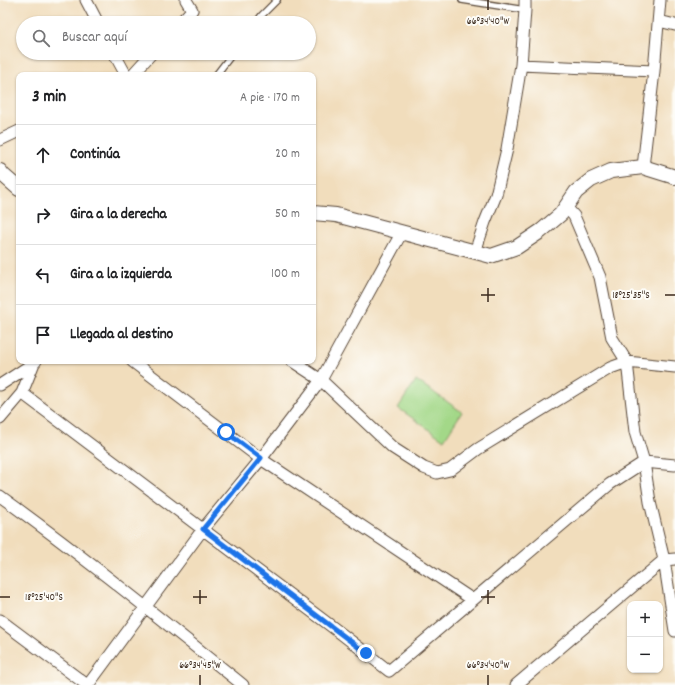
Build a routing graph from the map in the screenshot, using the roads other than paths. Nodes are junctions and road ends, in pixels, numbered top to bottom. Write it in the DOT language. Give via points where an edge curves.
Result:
graph roads {
  1 [pos="86,0"];
  2 [pos="186,0"];
  3 [pos="277,0"];
  4 [pos="462,0"];
  5 [pos="660,0"];
  6 [pos="525,5"];
  7 [pos="94,16"];
  8 [pos="186,16"];
  9 [pos="261,16"];
  10 [pos="659,21"];
  11 [pos="675,25"];
  12 [pos="118,60"];
  13 [pos="146,60"];
  14 [pos="228,60"];
  15 [pos="521,65"];
  16 [pos="654,70"];
  17 [pos="124,72"];
  18 [pos="135,72"];
  19 [pos="218,72"];
  20 [pos="16,132"];
  21 [pos="0,140"];
  22 [pos="643,166"];
  23 [pos="1,173"];
  24 [pos="675,176"];
  25 [pos="16,186"];
  26 [pos="566,206"];
  27 [pos="316,213"];
  28 [pos="402,232"];
  29 [pos="475,252"];
  30 [pos="627,362"];
  31 [pos="32,364"];
  32 [pos="34,364"];
  33 [pos="136,364"];
  34 [pos="297,364"];
  35 [pos="675,367"];
  36 [pos="321,380"];
  37 [pos="0,385"];
  38 [pos="22,393"];
  39 [pos="0,418"];
  40 [pos="261,458"];
  41 [pos="644,462"];
  42 [pos="675,465"];
  43 [pos="0,496"];
  44 [pos="203,529"];
  45 [pos="670,559"];
  46 [pos="473,600"];
  47 [pos="145,607"];
  48 [pos="0,620"];
  49 [pos="675,631"];
  50 [pos="88,685"];
  51 [pos="243,685"];
  52 [pos="516,685"];
  1 -- 7 [label="street"];
  2 -- 8 [label="street" via="192,10"];
  3 -- 9 [label="lane"];
  4 -- 6 [label="lane"];
  5 -- 10 [label="street"];
  6 -- 15 [label="street"];
  10 -- 11 [label="street"];
  10 -- 16 [label="street"];
  12 -- 17 [label="street"];
  13 -- 18 [label="street"];
  14 -- 19 [label="lane"];
  15 -- 16 [label="street"];
  15 -- 29 [label="street" via="496,195"];
  16 -- 22 [label="street"];
  20 -- 21 [label="street"];
  22 -- 24 [label="street"];
  22 -- 26 [label="street" via="611,171 591,180 576,192"];
  23 -- 25 [label="street"];
  26 -- 29 [label="street" via="541,232 517,247 491,256"];
  26 -- 30 [label="street" via="574,216 600,277 612,338"];
  27 -- 28 [label="street" via="336,215"];
  28 -- 29 [label="street"];
  28 -- 36 [label="street"];
  30 -- 35 [label="street"];
  30 -- 36 [label="street" via="610,368 478,449 450,470 437,473 424,468 393,448"];
  30 -- 41 [label="street" via="635,432"];
  31 -- 37 [label="street"];
  32 -- 38 [label="street"];
  33 -- 40 [label="street"];
  34 -- 36 [label="street"];
  36 -- 40 [label="street"];
  38 -- 39 [label="street"];
  38 -- 44 [label="street"];
  40 -- 44 [label="street"];
  40 -- 46 [label="street"];
  41 -- 42 [label="street"];
  41 -- 45 [label="street" via="650,502"];
  41 -- 46 [label="street" via="610,484"];
  43 -- 47 [label="street" via="44,527"];
  44 -- 46 [label="street" via="389,671"];
  44 -- 47 [label="street"];
  45 -- 49 [label="street"];
  45 -- 52 [label="street"];
  47 -- 50 [label="street"];
  47 -- 51 [label="street"];
  48 -- 50 [label="street"];
}
